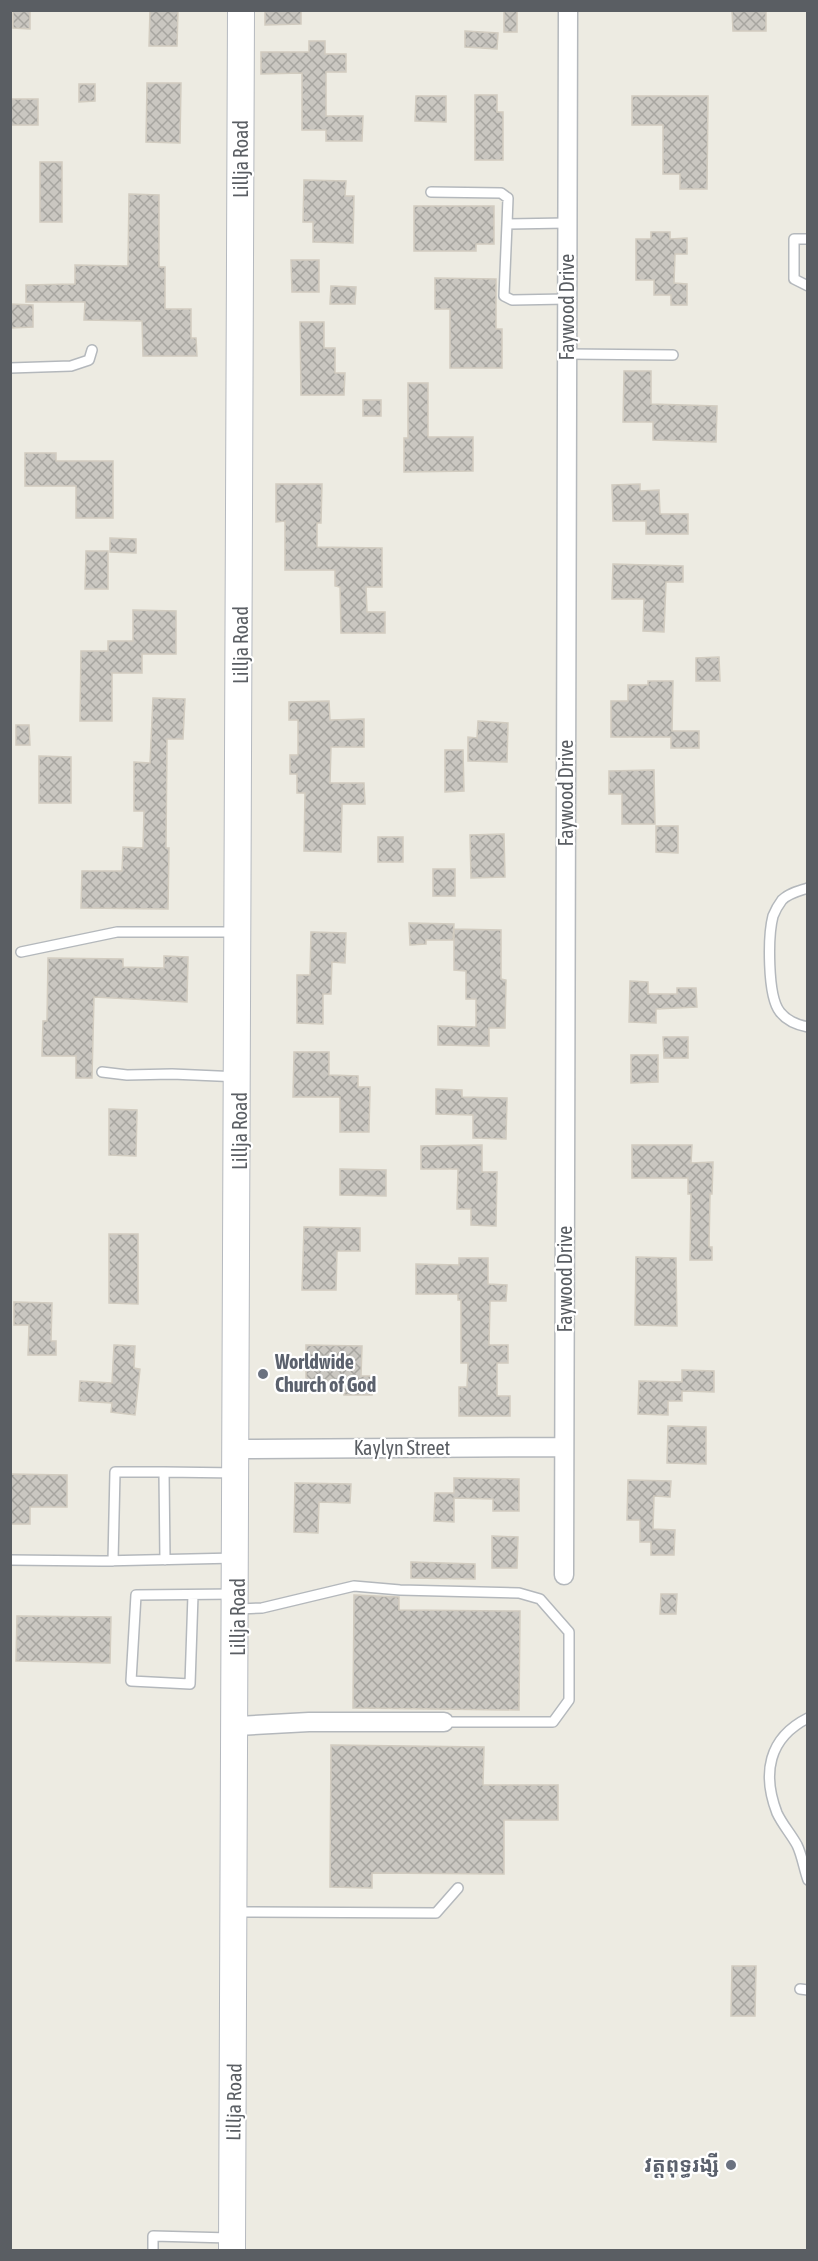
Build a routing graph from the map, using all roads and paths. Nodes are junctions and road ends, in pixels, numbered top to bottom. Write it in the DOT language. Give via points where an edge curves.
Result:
graph roads {
  1 [pos="241,10"];
  2 [pos="568,10"];
  3 [pos="431,192"];
  4 [pos="567,223"];
  5 [pos="507,224"];
  6 [pos="807,239"];
  7 [pos="807,286"];
  8 [pos="567,299"];
  9 [pos="92,351"];
  10 [pos="567,354"];
  11 [pos="673,355"];
  12 [pos="10,368"];
  13 [pos="807,888"];
  14 [pos="241,932"];
  15 [pos="21,952"];
  16 [pos="807,1027"];
  17 [pos="102,1072"];
  18 [pos="240,1077"];
  19 [pos="564,1447"];
  20 [pos="239,1461"];
  21 [pos="164,1472"];
  22 [pos="238,1558"];
  23 [pos="10,1560"];
  24 [pos="165,1560"];
  25 [pos="113,1561"];
  26 [pos="564,1575"];
  27 [pos="193,1594"];
  28 [pos="238,1601"];
  29 [pos="807,1718"];
  30 [pos="444,1722"];
  31 [pos="238,1726"];
  32 [pos="807,1881"];
  33 [pos="458,1888"];
  34 [pos="237,1912"];
  35 [pos="232,2245"];
  36 [pos="153,2250"];
  1 -- 14 [label="street, Lillja Road"];
  2 -- 4 [label="street, Faywood Drive"];
  3 -- 5 [label="lane" via="501,193 508,198"];
  4 -- 5 [label="lane"];
  4 -- 8 [label="street, Faywood Drive"];
  5 -- 8 [label="lane" via="504,296 513,300"];
  6 -- 7 [label="lane" via="794,239 794,279"];
  8 -- 10 [label="street, Faywood Drive"];
  9 -- 12 [label="lane" via="89,360 71,366"];
  10 -- 11 [label="lane"];
  10 -- 19 [label="street, Faywood Drive"];
  13 -- 16 [label="lane" via="783,899 774,912 771,960 773,998 779,1012 793,1024"];
  14 -- 15 [label="lane" via="117,932"];
  14 -- 18 [label="street, Lillja Road"];
  17 -- 18 [label="lane"];
  18 -- 20 [label="street, Lillja Road"];
  19 -- 20 [label="street, Kaylyn Street"];
  19 -- 26 [label="street, Faywood Drive"];
  20 -- 21 [label="lane"];
  20 -- 22 [label="street, Lillja Road"];
  21 -- 24 [label="lane"];
  21 -- 25 [label="lane" via="115,1472"];
  22 -- 24 [label="lane"];
  22 -- 28 [label="street, Lillja Road"];
  23 -- 25 [label="lane"];
  24 -- 25 [label="lane"];
  27 -- 27 [label="lane" via="136,1595 131,1681 190,1684"];
  27 -- 28 [label="lane"];
  28 -- 30 [label="lane" via="262,1608 354,1586 519,1593 540,1599 569,1632 569,1700 553,1722"];
  28 -- 31 [label="street, Lillja Road"];
  29 -- 32 [label="lane" via="784,1734 768,1773 778,1815 797,1846"];
  30 -- 31 [label="street"];
  31 -- 34 [label="street, Lillja Road"];
  33 -- 34 [label="lane" via="436,1914"];
  34 -- 35 [label="street, Lillja Road"];
  35 -- 36 [label="lane" via="153,2236"];
}
